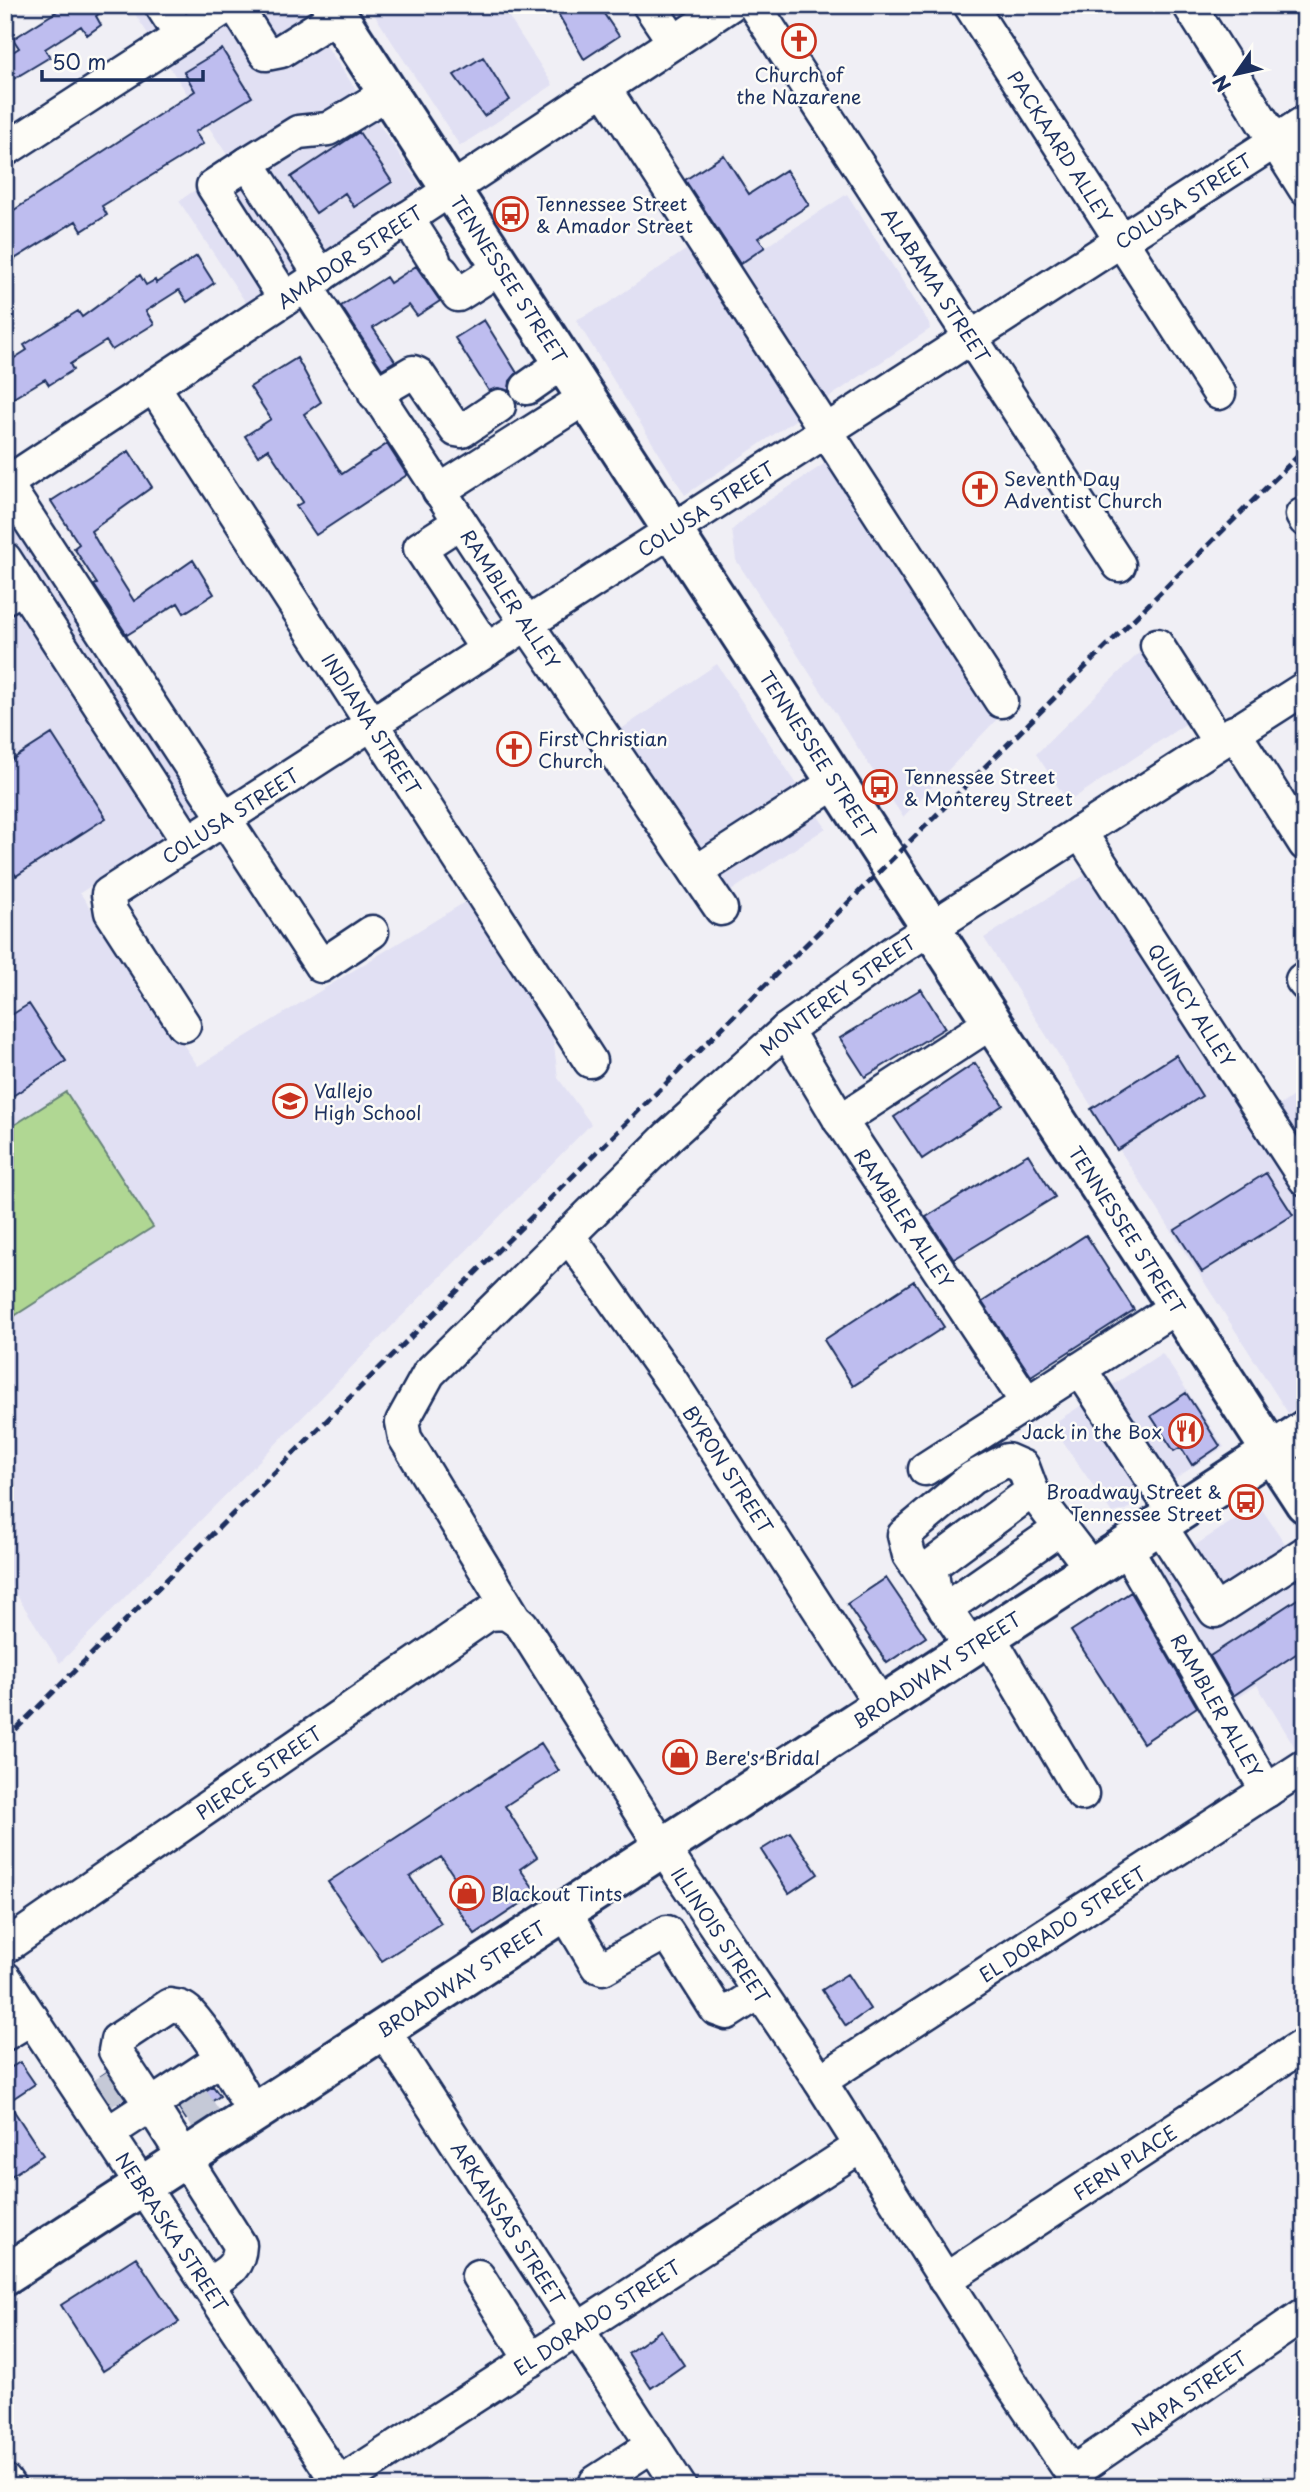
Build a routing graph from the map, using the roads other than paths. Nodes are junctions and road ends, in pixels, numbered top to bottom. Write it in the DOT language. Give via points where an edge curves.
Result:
graph roads {
  1 [pos="161,5"];
  2 [pos="229,5"];
  3 [pos="235,5"];
  4 [pos="649,5"];
  5 [pos="730,5"];
  6 [pos="754,5"];
  7 [pos="970,5"];
  8 [pos="1189,5"];
  9 [pos="335,10"];
  10 [pos="181,37"];
  11 [pos="674,42"];
  12 [pos="604,89"];
  13 [pos="388,92"];
  14 [pos="1305,122"];
  15 [pos="1275,141"];
  16 [pos="5,150"];
  17 [pos="248,163"];
  18 [pos="1305,188"];
  19 [pos="451,189"];
  20 [pos="407,218"];
  21 [pos="1121,241"];
  22 [pos="502,267"];
  23 [pos="304,287"];
  24 [pos="971,338"];
  25 [pos="564,362"];
  26 [pos="154,387"];
  27 [pos="527,388"];
  28 [pos="1219,393"];
  29 [pos="375,394"];
  30 [pos="587,397"];
  31 [pos="499,407"];
  32 [pos="826,431"];
  33 [pos="6,484"];
  34 [pos="439,491"];
  35 [pos="460,522"];
  36 [pos="673,530"];
  37 [pos="5,559"];
  38 [pos="1119,565"];
  39 [pos="14,592"];
  40 [pos="527,624"];
  41 [pos="1157,645"];
  42 [pos="487,650"];
  43 [pos="1305,688"];
  44 [pos="1000,701"];
  45 [pos="372,724"];
  46 [pos="1226,737"];
  47 [pos="836,782"];
  48 [pos="226,818"];
  49 [pos="1080,832"];
  50 [pos="188,842"];
  51 [pos="1305,844"];
  52 [pos="696,872"];
  53 [pos="721,909"];
  54 [pos="931,928"];
  55 [pos="372,932"];
  56 [pos="1305,978"];
  57 [pos="1305,984"];
  58 [pos="992,1022"];
  59 [pos="184,1026"];
  60 [pos="786,1030"];
  61 [pos="590,1060"];
  62 [pos="840,1121"];
  63 [pos="1305,1179"];
  64 [pos="568,1235"];
  65 [pos="1177,1307"];
  66 [pos="1080,1369"];
  67 [pos="428,1375"];
  68 [pos="1027,1403"];
  69 [pos="1305,1430"];
  70 [pos="1271,1452"];
  71 [pos="925,1469"];
  72 [pos="1032,1491"];
  73 [pos="1305,1503"];
  74 [pos="1167,1519"];
  75 [pos="1061,1528"];
  76 [pos="1125,1546"];
  77 [pos="1305,1553"];
  78 [pos="1091,1568"];
  79 [pos="940,1601"];
  80 [pos="515,1619"];
  81 [pos="979,1641"];
  82 [pos="881,1705"];
  83 [pos="1305,1766"];
  84 [pos="1267,1791"];
  85 [pos="1082,1794"];
  86 [pos="663,1848"];
  87 [pos="703,1908"];
  88 [pos="565,1912"];
  89 [pos="667,1932"];
  90 [pos="5,1947"];
  91 [pos="5,1978"];
  92 [pos="760,1992"];
  93 [pos="32,2018"];
  94 [pos="384,2031"];
  95 [pos="5,2034"];
  96 [pos="1305,2045"];
  97 [pos="98,2066"];
  98 [pos="224,2078"];
  99 [pos="820,2081"];
  100 [pos="255,2114"];
  101 [pos="144,2116"];
  102 [pos="861,2146"];
  103 [pos="185,2159"];
  104 [pos="144,2186"];
  105 [pos="5,2275"];
  106 [pos="478,2276"];
  107 [pos="946,2280"];
  108 [pos="208,2284"];
  109 [pos="1305,2314"];
  110 [pos="578,2330"];
  111 [pos="531,2360"];
  112 [pos="653,2445"];
  113 [pos="1077,2480"];
  114 [pos="5,2481"];
  115 [pos="338,2486"];
  116 [pos="9,2487"];
  117 [pos="599,2487"];
  118 [pos="680,2487"];
  1 -- 10 [label="street"];
  2 -- 10 [label="street"];
  3 -- 9 [label="street" via="266,54 281,51"];
  4 -- 11 [label="street"];
  5 -- 11 [label="street, AMADOR STREET"];
  6 -- 24 [label="street, ALABAMA STREET"];
  7 -- 21 [label="street, PACKAARD ALLEY"];
  8 -- 15 [label="street"];
  9 -- 13 [label="main road, TENNESSEE STREET"];
  10 -- 16 [label="street"];
  11 -- 12 [label="street, AMADOR STREET"];
  12 -- 19 [label="street, AMADOR STREET"];
  12 -- 32 [label="street"];
  13 -- 17 [label="street" via="328,129 298,132"];
  13 -- 19 [label="main road, TENNESSEE STREET"];
  14 -- 15 [label="street, COLUSA STREET"];
  15 -- 18 [label="street"];
  15 -- 21 [label="street, COLUSA STREET"];
  17 -- 23 [label="street"];
  17 -- 23 [label="street" via="213,186"];
  19 -- 20 [label="street, AMADOR STREET"];
  19 -- 22 [label="main road, TENNESSEE STREET"];
  20 -- 22 [label="street" via="458,295"];
  20 -- 23 [label="street, AMADOR STREET"];
  21 -- 24 [label="street, COLUSA STREET"];
  21 -- 28 [label="street, PACKAARD ALLEY"];
  22 -- 25 [label="main road, TENNESSEE STREET"];
  23 -- 26 [label="street, AMADOR STREET"];
  23 -- 29 [label="street, RAMBLER ALLEY"];
  24 -- 32 [label="street, COLUSA STREET"];
  24 -- 38 [label="street, ALABAMA STREET"];
  25 -- 27 [label="street"];
  25 -- 30 [label="main road, TENNESSEE STREET"];
  26 -- 33 [label="street, AMADOR STREET"];
  26 -- 45 [label="street, INDIANA STREET"];
  29 -- 31 [label="street" via="413,372 418,374 456,430 462,431"];
  29 -- 34 [label="street, RAMBLER ALLEY"];
  30 -- 34 [label="street"];
  30 -- 36 [label="main road, TENNESSEE STREET"];
  32 -- 36 [label="street, COLUSA STREET"];
  32 -- 44 [label="street"];
  33 -- 48 [label="street"];
  34 -- 35 [label="street, RAMBLER ALLEY"];
  35 -- 40 [label="street, RAMBLER ALLEY"];
  35 -- 42 [label="street" via="420,548"];
  36 -- 40 [label="street, COLUSA STREET"];
  36 -- 47 [label="main road, TENNESSEE STREET"];
  37 -- 39 [label="street"];
  39 -- 50 [label="street"];
  40 -- 42 [label="street, COLUSA STREET"];
  40 -- 52 [label="street, RAMBLER ALLEY"];
  41 -- 46 [label="street"];
  42 -- 45 [label="street, COLUSA STREET"];
  43 -- 46 [label="street, MONTEREY STREET"];
  45 -- 48 [label="street, COLUSA STREET"];
  45 -- 61 [label="street, INDIANA STREET"];
  46 -- 49 [label="street, MONTEREY STREET"];
  46 -- 51 [label="street"];
  47 -- 52 [label="street"];
  47 -- 54 [label="main road, TENNESSEE STREET"];
  48 -- 50 [label="street, COLUSA STREET"];
  48 -- 55 [label="street" via="321,966"];
  49 -- 54 [label="street, MONTEREY STREET"];
  49 -- 63 [label="street, QUINCY ALLEY"];
  50 -- 59 [label="street, COLUSA STREET" via="108,894 111,912"];
  52 -- 53 [label="street, RAMBLER ALLEY"];
  54 -- 58 [label="main road, TENNESSEE STREET"];
  54 -- 60 [label="street, MONTEREY STREET"];
  56 -- 57 [label="street" via="1301,980"];
  58 -- 62 [label="street"];
  58 -- 65 [label="main road, TENNESSEE STREET"];
  60 -- 62 [label="street, RAMBLER ALLEY"];
  60 -- 64 [label="street, MONTEREY STREET"];
  62 -- 68 [label="street, RAMBLER ALLEY"];
  64 -- 67 [label="street, MONTEREY STREET"];
  64 -- 82 [label="street, BYRON STREET" via="670,1379"];
  65 -- 66 [label="street"];
  65 -- 70 [label="main road, TENNESSEE STREET"];
  66 -- 68 [label="street"];
  66 -- 74 [label="street"];
  67 -- 80 [label="street, ILLINOIS STREET" via="402,1422 405,1438"];
  68 -- 71 [label="street"];
  69 -- 70 [label="main road, BROADWAY STREET"];
  70 -- 73 [label="main road, TENNESSEE STREET"];
  70 -- 74 [label="main road, BROADWAY STREET"];
  72 -- 75 [label="street"];
  72 -- 79 [label="street" via="931,1566"];
  72 -- 79 [label="street" via="1023,1467 1007,1460 972,1478 904,1535 908,1555"];
  74 -- 76 [label="main road, BROADWAY STREET"];
  74 -- 77 [label="street" via="1215,1611"];
  75 -- 78 [label="street"];
  75 -- 79 [label="street"];
  76 -- 78 [label="main road, BROADWAY STREET"];
  76 -- 84 [label="street, RAMBLER ALLEY"];
  78 -- 81 [label="main road, BROADWAY STREET"];
  79 -- 81 [label="street"];
  80 -- 86 [label="street, ILLINOIS STREET"];
  80 -- 90 [label="street, PIERCE STREET" via="505,1613 488,1614"];
  81 -- 82 [label="main road, BROADWAY STREET"];
  81 -- 85 [label="street"];
  82 -- 86 [label="main road, BROADWAY STREET"];
  83 -- 84 [label="street, EL DORADO STREET"];
  84 -- 99 [label="street, EL DORADO STREET"];
  86 -- 87 [label="street, ILLINOIS STREET"];
  86 -- 88 [label="main road, BROADWAY STREET"];
  87 -- 89 [label="street"];
  87 -- 92 [label="street, ILLINOIS STREET"];
  88 -- 89 [label="street" via="597,1966 603,1968"];
  88 -- 94 [label="main road, BROADWAY STREET"];
  89 -- 92 [label="street" via="716,2009 727,2013"];
  91 -- 93 [label="street, NEBRASKA STREET"];
  92 -- 99 [label="street, ILLINOIS STREET"];
  93 -- 95 [label="street"];
  93 -- 97 [label="street, NEBRASKA STREET"];
  94 -- 100 [label="main road, BROADWAY STREET"];
  94 -- 110 [label="street, ARKANSAS STREET"];
  96 -- 107 [label="street, FERN PLACE"];
  97 -- 98 [label="street" via="117,2040 170,2005 188,2012"];
  97 -- 101 [label="street, NEBRASKA STREET"];
  97 -- 101 [label="street"];
  98 -- 100 [label="street"];
  98 -- 101 [label="street"];
  99 -- 102 [label="street, ILLINOIS STREET"];
  100 -- 103 [label="main road, BROADWAY STREET"];
  101 -- 103 [label="street"];
  101 -- 104 [label="street, NEBRASKA STREET"];
  102 -- 107 [label="street, ILLINOIS STREET"];
  102 -- 110 [label="street, EL DORADO STREET"];
  103 -- 104 [label="main road, BROADWAY STREET"];
  103 -- 108 [label="street" via="240,2245 234,2267"];
  104 -- 105 [label="main road, BROADWAY STREET"];
  104 -- 108 [label="street, NEBRASKA STREET"];
  106 -- 111 [label="street"];
  107 -- 113 [label="street, ILLINOIS STREET"];
  108 -- 115 [label="street, NEBRASKA STREET"];
  109 -- 113 [label="street, NAPA STREET"];
  110 -- 111 [label="street, EL DORADO STREET"];
  110 -- 112 [label="street, ARKANSAS STREET"];
  111 -- 115 [label="street, EL DORADO STREET"];
  112 -- 117 [label="street" via="596,2482"];
  112 -- 118 [label="street, ARKANSAS STREET"];
  114 -- 116 [label="street"];
}
